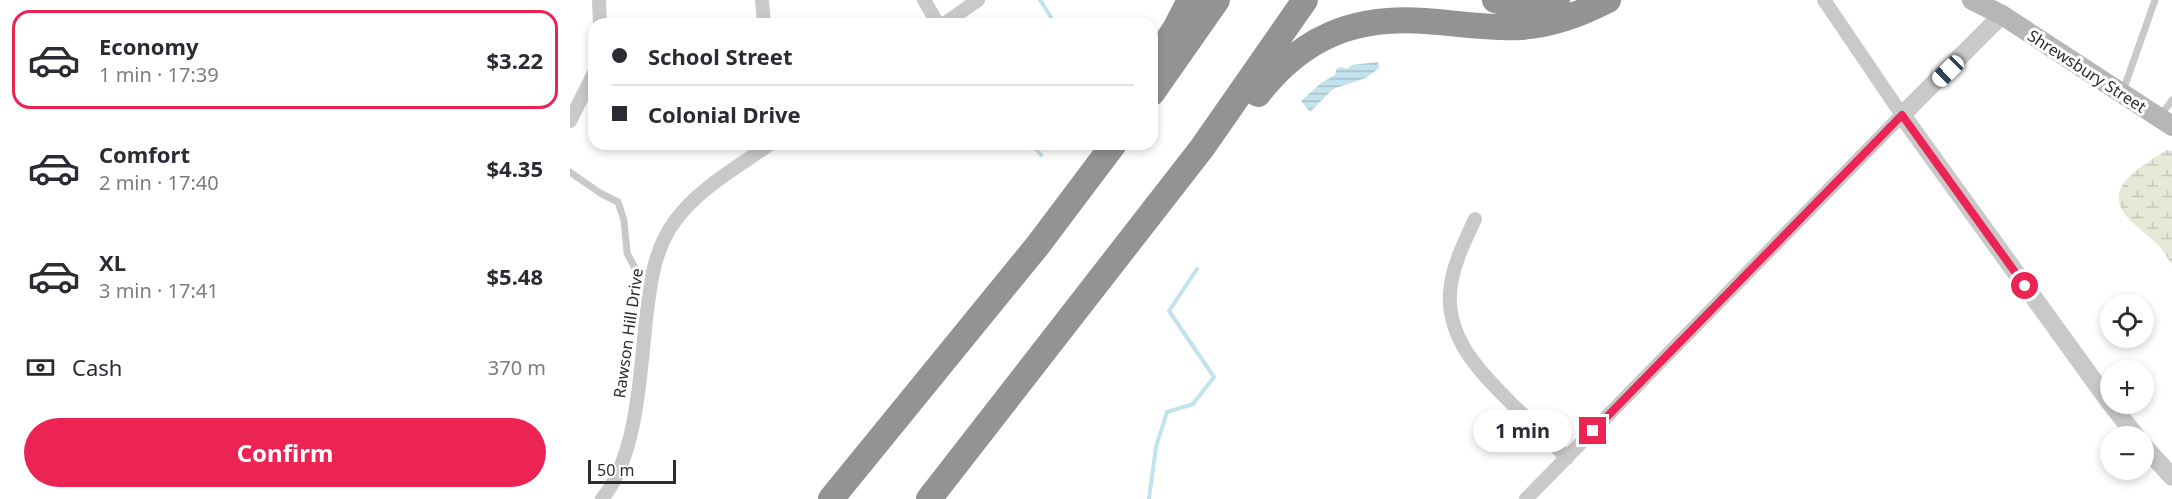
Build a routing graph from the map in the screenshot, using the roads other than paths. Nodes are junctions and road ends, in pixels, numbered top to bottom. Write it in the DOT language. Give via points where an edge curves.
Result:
graph roads {
  1 [pos="599,0"];
  2 [pos="762,0"];
  3 [pos="924,0"];
  4 [pos="978,0"];
  5 [pos="1190,0"];
  6 [pos="1217,0"];
  7 [pos="1305,0"];
  8 [pos="1495,0"];
  9 [pos="1557,0"];
  10 [pos="1608,0"];
  11 [pos="1824,0"];
  12 [pos="1972,0"];
  13 [pos="2155,0"];
  14 [pos="1996,8"];
  15 [pos="600,18"];
  16 [pos="764,18"];
  17 [pos="934,18"];
  18 [pos="952,18"];
  19 [pos="1158,55"];
  20 [pos="1158,84"];
  21 [pos="588,85"];
  22 [pos="2122,93"];
  23 [pos="2172,100"];
  24 [pos="1902,115"];
  25 [pos="570,121"];
  26 [pos="2165,122"];
  27 [pos="1202,148"];
  28 [pos="762,150"];
  29 [pos="1097,150"];
  30 [pos="1109,150"];
  31 [pos="570,172"];
  32 [pos="1063,210"];
  33 [pos="1475,219"];
  34 [pos="652,275"];
  35 [pos="2100,388"];
  36 [pos="2119,414"];
  37 [pos="2128,426"];
  38 [pos="2154,457"];
  39 [pos="1567,458"];
  40 [pos="2172,477"];
  41 [pos="602,499"];
  42 [pos="831,499"];
  43 [pos="929,499"];
  44 [pos="1526,499"];
  1 -- 15 [label="street"];
  2 -- 16 [label="street"];
  3 -- 17 [label="street"];
  4 -- 18 [label="street"];
  5 -- 19 [label="highway"];
  6 -- 20 [label="highway"];
  7 -- 27 [label="highway"];
  8 -- 9 [label="highway" via="1529,6"];
  10 -- 27 [label="highway" via="1532,26 1389,21 1338,31 1284,64 1250,106"];
  11 -- 24 [label="street"];
  12 -- 14 [label="main road, Shrewsbury Street"];
  13 -- 22 [label="lane"];
  14 -- 22 [label="main road, Shrewsbury Street"];
  14 -- 24 [label="street"];
  21 -- 25 [label="street"];
  22 -- 26 [label="main road, Shrewsbury Street"];
  23 -- 26 [label="lane"];
  24 -- 35 [label="street"];
  24 -- 39 [label="street"];
  27 -- 43 [label="highway"];
  28 -- 34 [label="street, Rawson Hill Drive" via="683,210 663,240"];
  29 -- 32 [label="highway"];
  30 -- 32 [label="highway"];
  31 -- 34 [label="lane" via="618,202 627,253 636,270"];
  32 -- 42 [label="highway"];
  33 -- 39 [label="street" via="1456,261 1451,283 1450,305 1459,337 1481,373"];
  34 -- 41 [label="street, Rawson Hill Drive" via="631,440 615,480"];
  36 -- 37 [label="street"];
  38 -- 40 [label="street"];
  39 -- 44 [label="street"];
}
